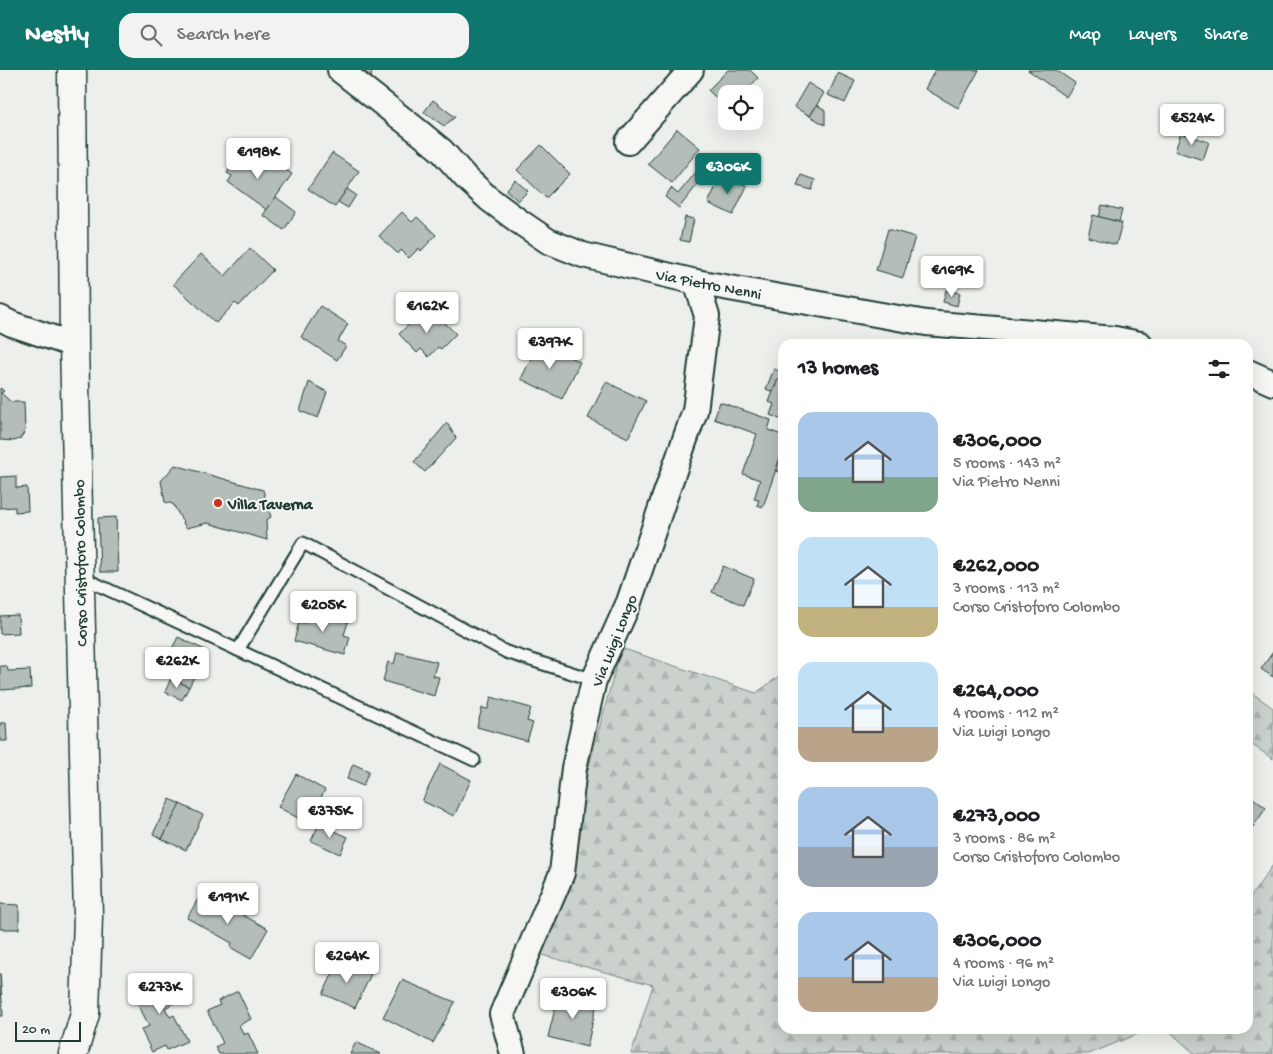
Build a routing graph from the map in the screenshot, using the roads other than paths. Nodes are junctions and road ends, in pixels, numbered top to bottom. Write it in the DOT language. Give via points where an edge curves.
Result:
graph roads {
  1 [pos="72,70"];
  2 [pos="340,70"];
  3 [pos="691,70"];
  4 [pos="628,142"];
  5 [pos="696,282"];
  6 [pos="0,318"];
  7 [pos="1115,339"];
  8 [pos="74,345"];
  9 [pos="1253,374"];
  10 [pos="1273,383"];
  11 [pos="80,576"];
  12 [pos="238,650"];
  13 [pos="594,680"];
  14 [pos="474,760"];
  15 [pos="73,1054"];
  16 [pos="513,1054"];
  1 -- 8 [label="street, Corso Cristoforo Colombo"];
  2 -- 5 [label="street, Via Pietro Nenni" via="442,151 489,199 548,240 583,256"];
  3 -- 4 [label="street"];
  5 -- 7 [label="street, Via Pietro Nenni" via="926,323"];
  5 -- 13 [label="street, Via Luigi Longo" via="707,316 695,411 629,602"];
  6 -- 8 [label="street"];
  8 -- 11 [label="street, Corso Cristoforo Colombo"];
  9 -- 10 [label="street"];
  11 -- 12 [label="lane"];
  11 -- 15 [label="street, Corso Cristoforo Colombo" via="88,934 85,1014"];
  12 -- 13 [label="lane" via="302,543 506,652"];
  12 -- 14 [label="lane"];
  13 -- 16 [label="street, Via Luigi Longo" via="574,768 562,873 502,1014"];
}
